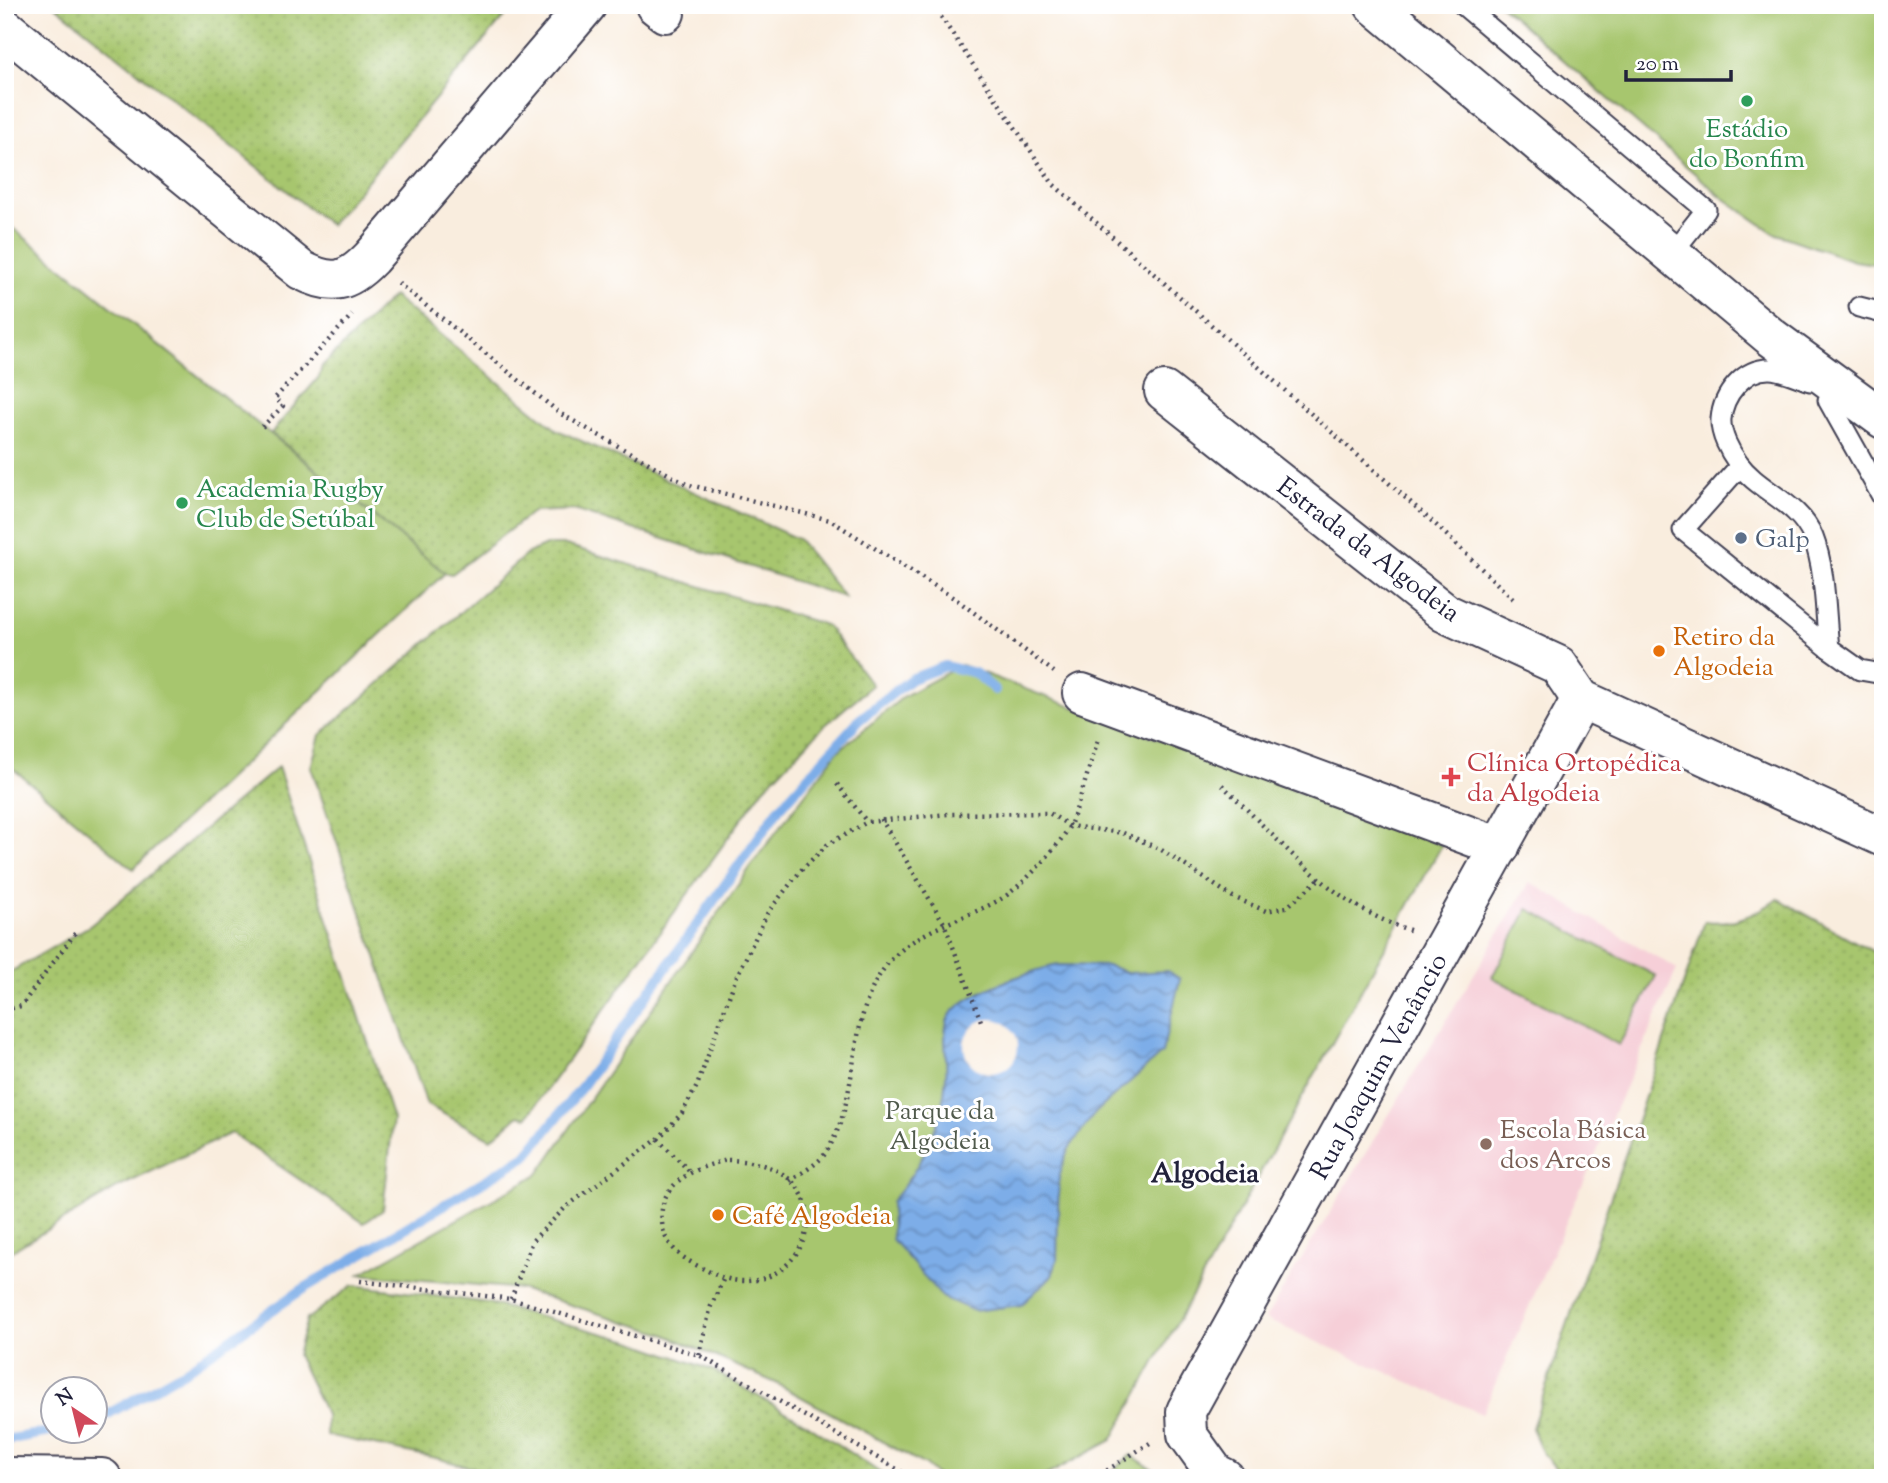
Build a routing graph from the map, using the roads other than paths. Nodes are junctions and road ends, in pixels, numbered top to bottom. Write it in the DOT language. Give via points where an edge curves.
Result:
graph roads {
  1 [pos="587,5"];
  2 [pos="1374,5"];
  3 [pos="1463,5"];
  4 [pos="5,28"];
  5 [pos="1671,254"];
  6 [pos="1859,307"];
  7 [pos="1883,313"];
  8 [pos="1771,337"];
  9 [pos="1164,391"];
  10 [pos="1819,391"];
  11 [pos="1883,419"];
  12 [pos="1883,445"];
  13 [pos="1740,466"];
  14 [pos="1883,498"];
  15 [pos="1829,648"];
  16 [pos="1882,673"];
  17 [pos="1083,693"];
  18 [pos="1581,699"];
  19 [pos="1883,837"];
  20 [pos="1500,847"];
  21 [pos="5,1477"];
  22 [pos="102,1478"];
  23 [pos="1225,1478"];
  1 -- 4 [label="street" via="371,258 356,274 336,281 320,280 301,270"];
  2 -- 5 [label="street"];
  3 -- 5 [label="lane" via="1706,210"];
  5 -- 8 [label="street"];
  6 -- 7 [label="lane"];
  8 -- 10 [label="street"];
  8 -- 11 [label="street"];
  9 -- 18 [label="street, Estrada da Algodeia" via="1445,613 1558,665"];
  10 -- 12 [label="street"];
  10 -- 13 [label="lane" via="1769,369 1751,373 1738,383 1721,420 1727,446"];
  10 -- 14 [label="lane"];
  13 -- 15 [label="lane" via="1791,507 1814,539"];
  13 -- 15 [label="lane" via="1683,530"];
  15 -- 16 [label="lane" via="1860,670"];
  17 -- 20 [label="street"];
  18 -- 19 [label="street"];
  18 -- 20 [label="street, Rua Joaquim Venâncio"];
  20 -- 23 [label="street, Rua Joaquim Venâncio" via="1186,1411 1186,1427 1215,1473"];
  21 -- 22 [label="street"];
}
